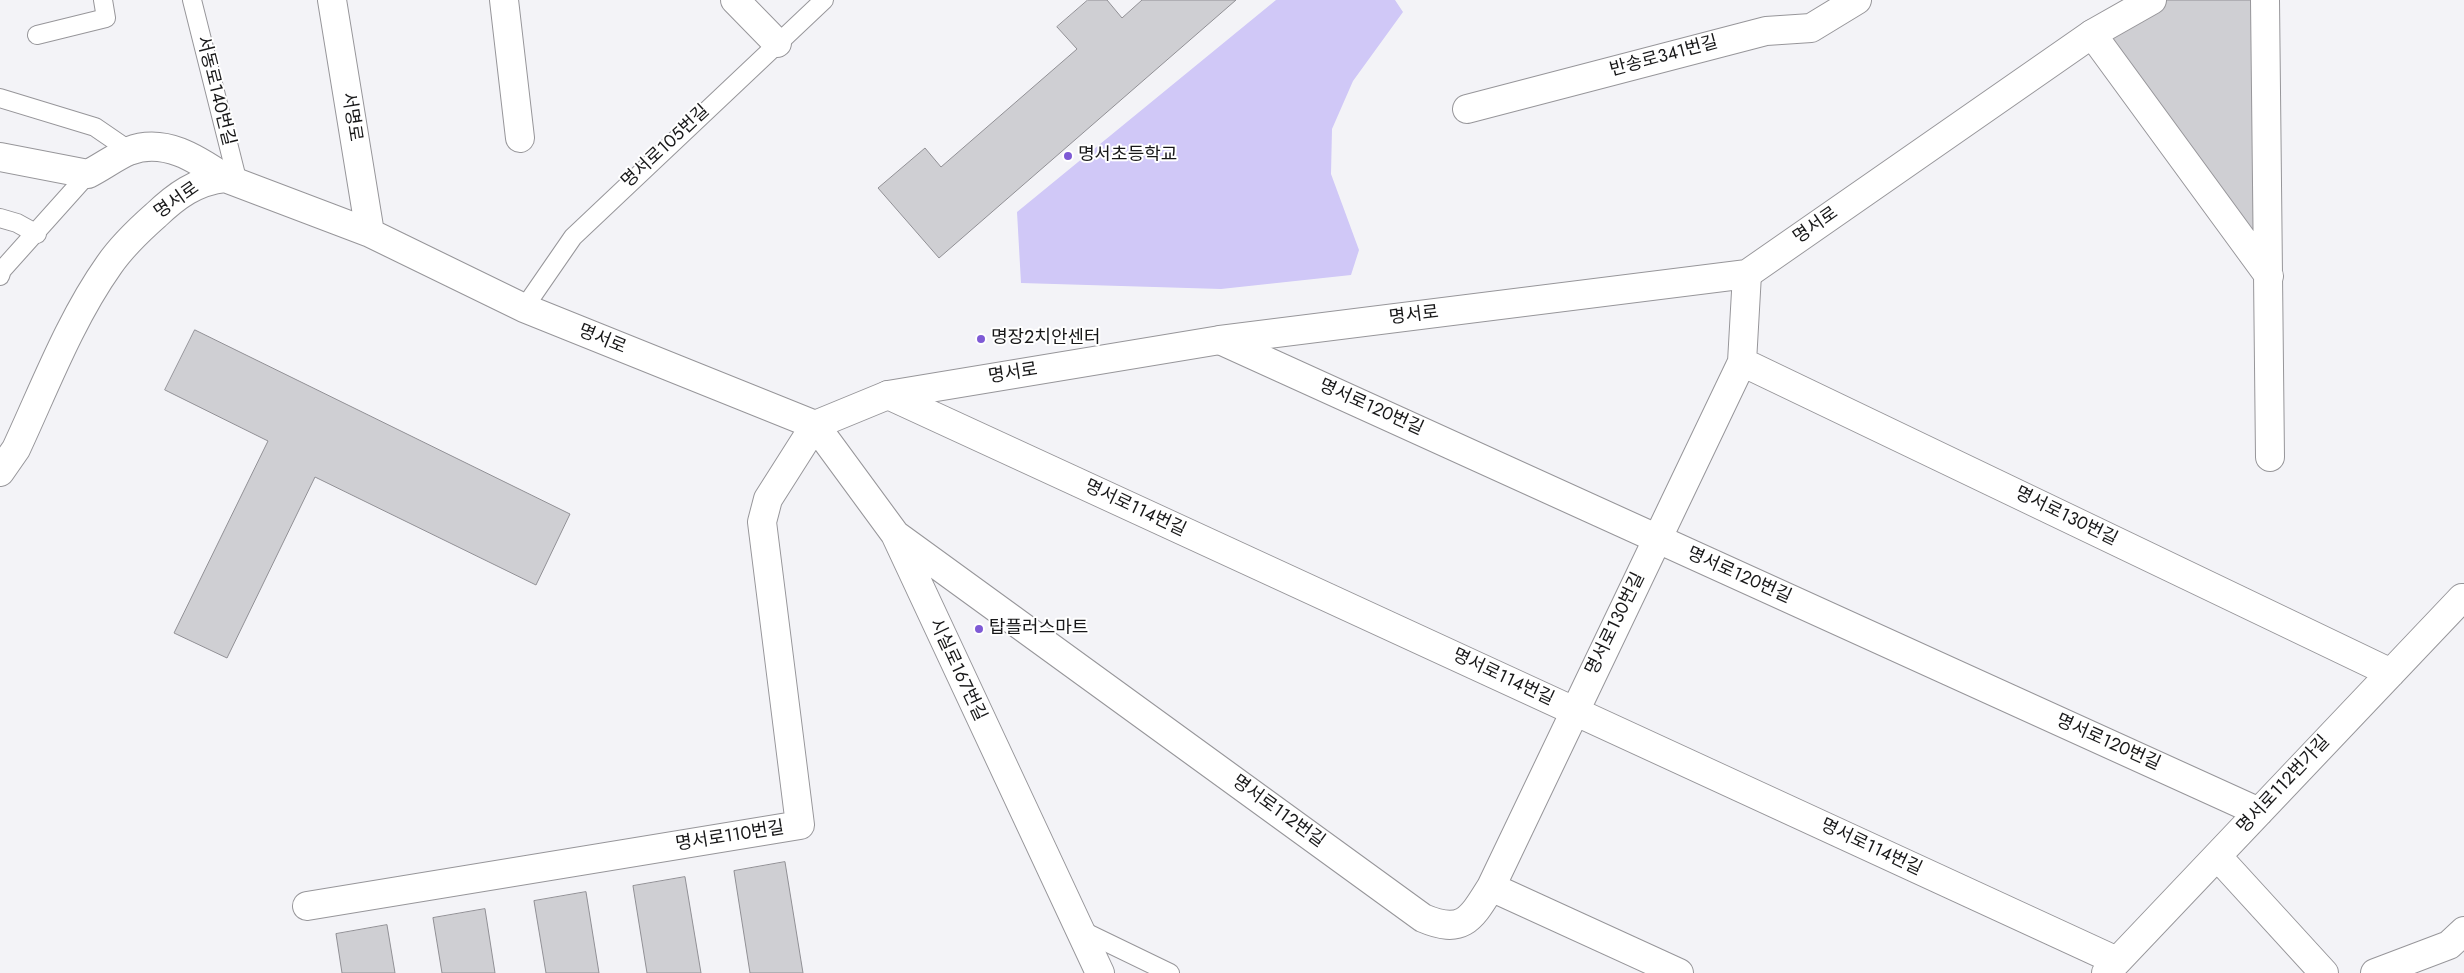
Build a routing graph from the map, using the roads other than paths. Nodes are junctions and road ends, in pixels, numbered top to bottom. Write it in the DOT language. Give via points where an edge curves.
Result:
graph roads {
  1 [pos="103,0"];
  2 [pos="192,0"];
  3 [pos="332,0"];
  4 [pos="504,0"];
  5 [pos="735,0"];
  6 [pos="824,0"];
  7 [pos="1857,0"];
  8 [pos="2152,0"];
  9 [pos="2265,0"];
  10 [pos="2092,34"];
  11 [pos="37,35"];
  12 [pos="777,44"];
  13 [pos="0,98"];
  14 [pos="1467,109"];
  15 [pos="520,138"];
  16 [pos="130,151"];
  17 [pos="0,157"];
  18 [pos="88,174"];
  19 [pos="232,181"];
  20 [pos="0,218"];
  21 [pos="370,233"];
  22 [pos="36,234"];
  23 [pos="1747,274"];
  24 [pos="0,276"];
  25 [pos="2269,276"];
  26 [pos="524,308"];
  27 [pos="1220,340"];
  28 [pos="1742,362"];
  29 [pos="888,395"];
  30 [pos="815,425"];
  31 [pos="2270,457"];
  32 [pos="0,472"];
  33 [pos="894,534"];
  34 [pos="1657,539"];
  35 [pos="2463,599"];
  36 [pos="2391,673"];
  37 [pos="1575,711"];
  38 [pos="2259,812"];
  39 [pos="2218,856"];
  40 [pos="1491,887"];
  41 [pos="307,906"];
  42 [pos="1078,928"];
  43 [pos="2464,931"];
  44 [pos="2112,967"];
  45 [pos="1100,973"];
  46 [pos="1170,973"];
  47 [pos="1679,973"];
  48 [pos="2324,973"];
  49 [pos="2375,973"];
  1 -- 11 [label="lane" via="106,18"];
  2 -- 19 [label="lane, 서동로140번길"];
  3 -- 21 [label="street, 서명로"];
  4 -- 15 [label="street"];
  5 -- 12 [label="street"];
  6 -- 12 [label="lane, 명서로105번길"];
  7 -- 14 [label="street, 반송로341번길" via="1811,28 1766,31"];
  8 -- 10 [label="street, 명서로"];
  9 -- 25 [label="street"];
  10 -- 23 [label="street, 명서로"];
  10 -- 25 [label="street"];
  12 -- 26 [label="lane, 명서로105번길" via="573,237"];
  13 -- 16 [label="lane" via="95,127"];
  16 -- 18 [label="street"];
  16 -- 19 [label="street" via="143,148 177,150"];
  17 -- 18 [label="street"];
  18 -- 22 [label="lane"];
  19 -- 21 [label="street, 명서로"];
  19 -- 32 [label="street, 명서로" via="198,184 167,204 110,263 89,294 16,449"];
  20 -- 22 [label="lane"];
  21 -- 26 [label="street, 명서로"];
  22 -- 24 [label="lane"];
  23 -- 27 [label="street, 명서로"];
  23 -- 28 [label="street, 명서로130번길"];
  25 -- 31 [label="street"];
  26 -- 30 [label="street, 명서로"];
  27 -- 29 [label="street, 명서로"];
  27 -- 34 [label="street, 명서로120번길"];
  28 -- 34 [label="street, 명서로130번길"];
  28 -- 36 [label="street, 명서로130번길"];
  29 -- 30 [label="street, 명서로"];
  29 -- 37 [label="street, 명서로114번길"];
  30 -- 33 [label="street, 시실로167번길"];
  30 -- 41 [label="street, 명서로110번길" via="768,499 762,522 800,825"];
  33 -- 40 [label="street, 명서로112번길" via="1423,918 1454,925 1474,913"];
  33 -- 42 [label="street, 시실로167번길"];
  34 -- 37 [label="street, 명서로130번길"];
  34 -- 38 [label="street, 명서로120번길"];
  35 -- 36 [label="street, 명서로112번가길"];
  36 -- 38 [label="street, 명서로112번가길"];
  37 -- 40 [label="street, 명서로130번길"];
  37 -- 44 [label="street, 명서로114번길"];
  38 -- 39 [label="street, 명서로112번가길"];
  39 -- 44 [label="street, 명서로112번가길"];
  39 -- 48 [label="street"];
  40 -- 47 [label="street"];
  42 -- 45 [label="street, 시실로167번길"];
  42 -- 46 [label="lane"];
  43 -- 49 [label="street" via="2449,945"];
}
